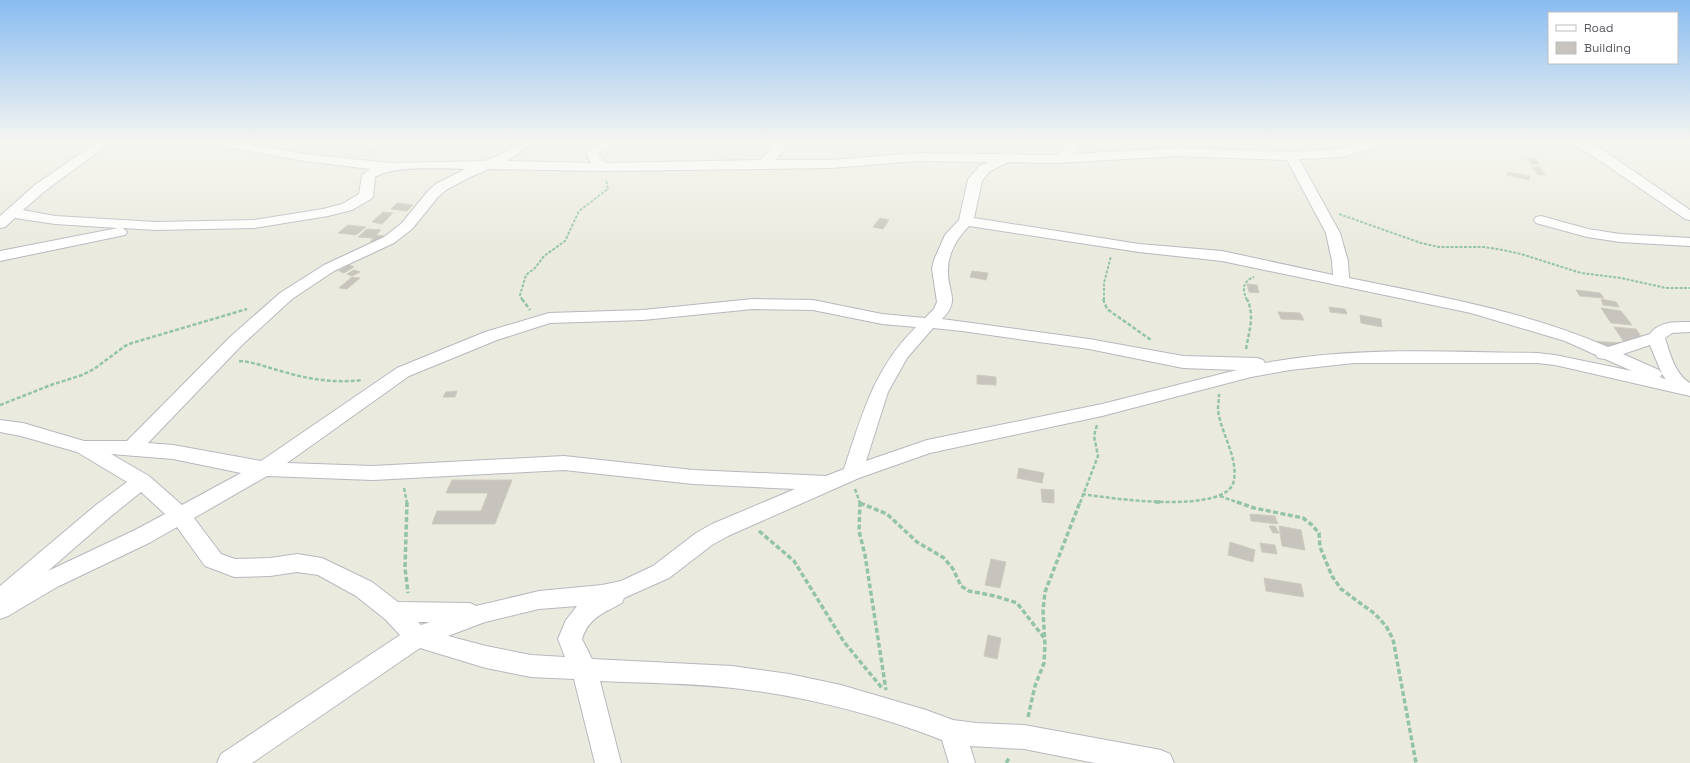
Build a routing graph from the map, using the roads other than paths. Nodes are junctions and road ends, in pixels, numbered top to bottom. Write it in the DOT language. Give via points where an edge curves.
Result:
graph roads {
  1 [pos="55,178"];
  2 [pos="369,178"];
  3 [pos="460,178"];
  4 [pos="977,178"];
  5 [pos="1302,178"];
  6 [pos="1634,178"];
  7 [pos="13,213"];
  8 [pos="1690,216"];
  9 [pos="1541,220"];
  10 [pos="966,221"];
  11 [pos="0,224"];
  12 [pos="156,226"];
  13 [pos="1690,242"];
  14 [pos="0,256"];
  15 [pos="1341,282"];
  16 [pos="943,308"];
  17 [pos="930,323"];
  18 [pos="962,326"];
  19 [pos="1690,327"];
  20 [pos="1656,338"];
  21 [pos="1610,354"];
  22 [pos="1555,360"];
  23 [pos="1241,369"];
  24 [pos="1686,388"];
  25 [pos="0,426"];
  26 [pos="83,447"];
  27 [pos="132,448"];
  28 [pos="264,469"];
  29 [pos="852,473"];
  30 [pos="142,481"];
  31 [pos="829,484"];
  32 [pos="180,515"];
  33 [pos="625,589"];
  34 [pos="0,600"];
  35 [pos="0,609"];
  36 [pos="393,612"];
  37 [pos="483,613"];
  38 [pos="417,637"];
  39 [pos="584,668"];
  40 [pos="953,732"];
  41 [pos="230,763"];
  42 [pos="608,763"];
  43 [pos="962,763"];
  44 [pos="1160,763"];
  1 -- 7 [label="street"];
  2 -- 12 [label="street" via="366,196 359,202 323,213 254,224"];
  3 -- 27 [label="street" via="433,194 407,226 389,240 328,268 286,296 236,341"];
  4 -- 10 [label="street"];
  5 -- 15 [label="street" via="1333,233"];
  6 -- 8 [label="street"];
  7 -- 11 [label="street"];
  7 -- 12 [label="street" via="55,220"];
  9 -- 13 [label="street" via="1587,233 1620,238"];
  10 -- 15 [label="street" via="1138,248 1222,256"];
  10 -- 16 [label="street" via="952,235 942,260 940,269 945,302"];
  12 -- 14 [label="street"];
  15 -- 21 [label="street" via="1482,311 1571,337"];
  16 -- 17 [label="street"];
  16 -- 18 [label="street" via="948,316"];
  17 -- 18 [label="street"];
  17 -- 28 [label="street" via="882,319 807,304 753,304 643,315 549,318 492,336 403,372"];
  17 -- 29 [label="street" via="899,356 879,392"];
  18 -- 23 [label="street" via="1089,344 1182,362"];
  19 -- 20 [label="street" via="1666,329"];
  20 -- 21 [label="street"];
  20 -- 24 [label="street" via="1665,364"];
  21 -- 22 [label="street"];
  21 -- 24 [label="street"];
  22 -- 23 [label="street" via="1354,358"];
  22 -- 24 [label="street"];
  23 -- 29 [label="street" via="1102,410 927,448"];
  25 -- 26 [label="street"];
  26 -- 27 [label="street"];
  26 -- 30 [label="street"];
  27 -- 28 [label="street" via="173,452"];
  28 -- 31 [label="street" via="373,473 564,463 693,477"];
  28 -- 32 [label="street"];
  29 -- 31 [label="street"];
  30 -- 32 [label="street"];
  30 -- 34 [label="street" via="103,511"];
  31 -- 33 [label="street" via="720,530 704,539 662,572"];
  32 -- 35 [label="street" via="49,581"];
  32 -- 36 [label="street" via="213,560 234,568 297,563 322,566 364,589"];
  33 -- 37 [label="street" via="602,594 539,600"];
  33 -- 39 [label="street" via="583,614 574,627 570,639"];
  36 -- 37 [label="street"];
  36 -- 38 [label="street"];
  37 -- 38 [label="street"];
  38 -- 39 [label="street" via="486,657 531,666"];
  38 -- 41 [label="street"];
  39 -- 40 [label="street" via="732,677 789,685 841,696"];
  39 -- 42 [label="street"];
  40 -- 43 [label="street"];
  40 -- 44 [label="street" via="1024,737"];
}
